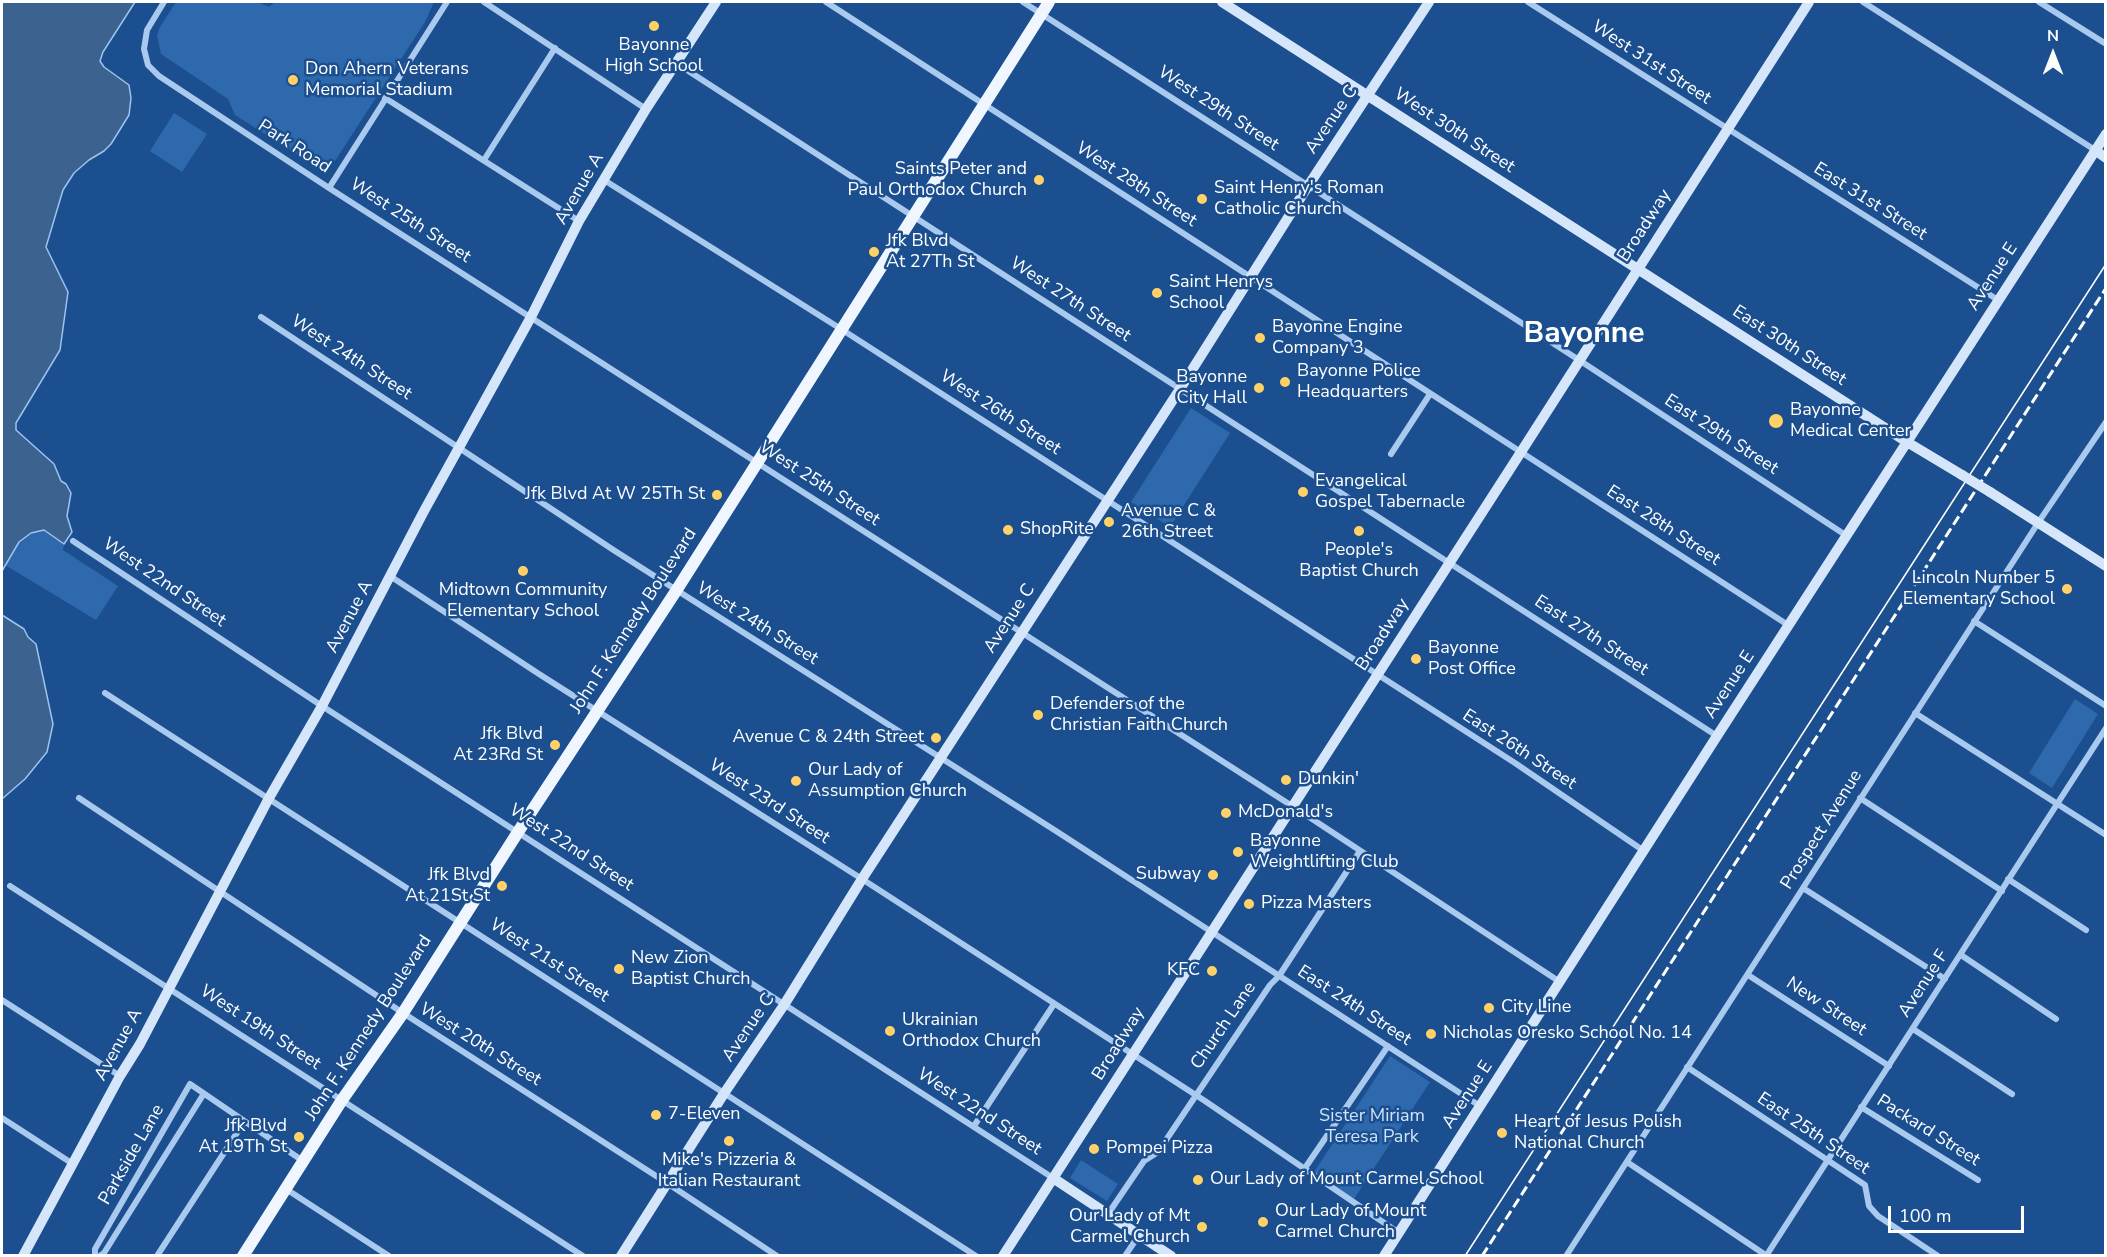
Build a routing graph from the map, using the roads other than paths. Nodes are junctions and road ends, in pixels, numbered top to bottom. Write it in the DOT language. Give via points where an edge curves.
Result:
graph roads {
  1 [pos="164,2"];
  2 [pos="447,2"];
  3 [pos="484,2"];
  4 [pos="716,2"];
  5 [pos="826,2"];
  6 [pos="1023,2"];
  7 [pos="1049,2"];
  8 [pos="1222,2"];
  9 [pos="1429,2"];
  10 [pos="1528,2"];
  11 [pos="1809,2"];
  12 [pos="1863,2"];
  13 [pos="2039,2"];
  14 [pos="1042,14"];
  15 [pos="2106,44"];
  16 [pos="555,48"];
  17 [pos="675,63"];
  18 [pos="1369,96"];
  19 [pos="385,98"];
  20 [pos="984,104"];
  21 [pos="646,109"];
  22 [pos="1727,130"];
  23 [pos="2106,134"];
  24 [pos="2102,154"];
  25 [pos="484,160"];
  26 [pos="604,180"];
  27 [pos="1308,186"];
  28 [pos="329,188"];
  29 [pos="913,217"];
  30 [pos="579,221"];
  31 [pos="1638,269"];
  32 [pos="1251,277"];
  33 [pos="1998,300"];
  34 [pos="261,317"];
  35 [pos="531,317"];
  36 [pos="841,329"];
  37 [pos="1580,360"];
  38 [pos="1180,389"];
  39 [pos="1431,393"];
  40 [pos="2106,422"];
  41 [pos="1907,442"];
  42 [pos="460,448"];
  43 [pos="1521,452"];
  44 [pos="1390,454"];
  45 [pos="757,462"];
  46 [pos="1106,501"];
  47 [pos="2038,523"];
  48 [pos="1846,536"];
  49 [pos="74,541"];
  50 [pos="1449,562"];
  51 [pos="2106,566"];
  52 [pos="390,576"];
  53 [pos="676,591"];
  54 [pos="1974,621"];
  55 [pos="1788,625"];
  56 [pos="1021,632"];
  57 [pos="1377,675"];
  58 [pos="105,693"];
  59 [pos="322,706"];
  60 [pos="2106,706"];
  61 [pos="598,710"];
  62 [pos="1915,713"];
  63 [pos="2106,728"];
  64 [pos="1717,736"];
  65 [pos="941,757"];
  66 [pos="79,798"];
  67 [pos="269,798"];
  68 [pos="1860,798"];
  69 [pos="2058,804"];
  70 [pos="1292,806"];
  71 [pos="518,832"];
  72 [pos="2106,836"];
  73 [pos="1360,851"];
  74 [pos="1644,851"];
  75 [pos="862,879"];
  76 [pos="2008,879"];
  77 [pos="10,886"];
  78 [pos="1803,888"];
  79 [pos="2002,891"];
  80 [pos="220,893"];
  81 [pos="459,922"];
  82 [pos="2086,930"];
  83 [pos="1210,932"];
  84 [pos="1960,955"];
  85 [pos="1748,975"];
  86 [pos="1279,976"];
  87 [pos="1945,979"];
  88 [pos="1560,982"];
  89 [pos="169,987"];
  90 [pos="2,1000"];
  91 [pos="1054,1004"];
  92 [pos="784,1005"];
  93 [pos="403,1013"];
  94 [pos="2056,1019"];
  95 [pos="1913,1029"];
  96 [pos="1388,1046"];
  97 [pos="1132,1054"];
  98 [pos="1889,1066"];
  99 [pos="1687,1067"];
  100 [pos="120,1076"];
  101 [pos="725,1092"];
  102 [pos="2012,1094"];
  103 [pos="203,1095"];
  104 [pos="1196,1095"];
  105 [pos="342,1100"];
  106 [pos="1481,1107"];
  107 [pos="1861,1107"];
  108 [pos="2,1118"];
  109 [pos="244,1122"];
  110 [pos="974,1126"];
  111 [pos="1828,1159"];
  112 [pos="303,1161"];
  113 [pos="1627,1162"];
  114 [pos="73,1164"];
  115 [pos="1305,1168"];
  116 [pos="1053,1178"];
  117 [pos="1978,1180"];
  118 [pos="667,1182"];
  119 [pos="286,1188"];
  120 [pos="1108,1214"];
  121 [pos="1399,1233"];
  122 [pos="1138,1235"];
  123 [pos="1568,1253"];
  124 [pos="1766,1255"];
  125 [pos="23,1256"];
  126 [pos="95,1256"];
  127 [pos="100,1256"];
  128 [pos="157,1256"];
  129 [pos="243,1256"];
  130 [pos="389,1256"];
  131 [pos="583,1256"];
  132 [pos="621,1256"];
  133 [pos="777,1256"];
  134 [pos="976,1256"];
  135 [pos="1003,1256"];
  136 [pos="1125,1256"];
  137 [pos="1171,1256"];
  138 [pos="1384,1256"];
  139 [pos="1576,1256"];
  140 [pos="1938,1256"];
  1 -- 28 [label="street, Park Road" via="147,30 144,49 148,65"];
  2 -- 19 [label="street, Park Road"];
  3 -- 16 [label="street"];
  4 -- 17 [label="street, Avenue A"];
  5 -- 20 [label="street, West 28th Street"];
  6 -- 14 [label="street, West 29th Street"];
  7 -- 14 [label="main road, John F. Kennedy Boulevard"];
  8 -- 18 [label="street, West 30th Street"];
  9 -- 18 [label="street, Avenue C"];
  10 -- 22 [label="street, West 31st Street"];
  11 -- 22 [label="street, Broadway"];
  12 -- 24 [label="street"];
  13 -- 15 [label="street"];
  14 -- 20 [label="main road, John F. Kennedy Boulevard"];
  14 -- 27 [label="street, West 29th Street"];
  16 -- 21 [label="street"];
  16 -- 25 [label="street"];
  17 -- 21 [label="street, Avenue A"];
  17 -- 29 [label="street, West 27th Street"];
  18 -- 27 [label="street, Avenue C"];
  18 -- 31 [label="street, West 30th Street"];
  19 -- 25 [label="street"];
  19 -- 28 [label="street, Park Road"];
  20 -- 29 [label="main road, John F. Kennedy Boulevard"];
  20 -- 32 [label="street, West 28th Street"];
  21 -- 26 [label="street, Avenue A"];
  22 -- 31 [label="street, Broadway"];
  22 -- 33 [label="street, East 31st Street"];
  23 -- 24 [label="street, Avenue E"];
  24 -- 33 [label="street, Avenue E"];
  25 -- 30 [label="street"];
  26 -- 30 [label="street, Avenue A"];
  26 -- 36 [label="street, West 26th Street"];
  27 -- 32 [label="street, Avenue C"];
  27 -- 37 [label="street, West 29th Street"];
  28 -- 35 [label="street, West 25th Street"];
  29 -- 36 [label="main road, John F. Kennedy Boulevard"];
  29 -- 38 [label="street, West 27th Street"];
  30 -- 35 [label="street, Avenue A"];
  31 -- 37 [label="street, Broadway"];
  31 -- 41 [label="street, East 30th Street"];
  32 -- 38 [label="street, Avenue C"];
  32 -- 39 [label="street, West 28th Street"];
  33 -- 41 [label="street, Avenue E"];
  34 -- 42 [label="street, West 24th Street"];
  35 -- 42 [label="street, Avenue A"];
  35 -- 45 [label="street, West 25th Street"];
  36 -- 45 [label="main road, John F. Kennedy Boulevard"];
  36 -- 46 [label="street, West 26th Street"];
  37 -- 43 [label="street, Broadway"];
  37 -- 48 [label="street, East 29th Street"];
  38 -- 46 [label="street, Avenue C"];
  38 -- 50 [label="street, West 27th Street"];
  39 -- 43 [label="street, West 28th Street"];
  39 -- 44 [label="street"];
  40 -- 47 [label="street, Prospect Avenue"];
  41 -- 47 [label="street, East 30th Street, bridge"];
  41 -- 48 [label="street, Avenue E"];
  42 -- 52 [label="street, Avenue A"];
  42 -- 53 [label="street, West 24th Street"];
  43 -- 50 [label="street, Broadway"];
  43 -- 55 [label="street, East 28th Street"];
  45 -- 53 [label="main road, John F. Kennedy Boulevard"];
  45 -- 56 [label="street, West 25th Street"];
  46 -- 56 [label="street, Avenue C"];
  46 -- 57 [label="street, West 26th Street"];
  47 -- 51 [label="street, East 30th Street"];
  47 -- 54 [label="street, Prospect Avenue"];
  48 -- 55 [label="street, Avenue E"];
  49 -- 59 [label="street, West 22nd Street"];
  50 -- 57 [label="street, Broadway"];
  50 -- 64 [label="street, East 27th Street"];
  52 -- 59 [label="street, Avenue A"];
  52 -- 61 [label="street, West 23rd Street"];
  53 -- 61 [label="main road, John F. Kennedy Boulevard"];
  53 -- 65 [label="street, West 24th Street"];
  54 -- 60 [label="street"];
  54 -- 62 [label="street, Prospect Avenue"];
  55 -- 64 [label="street, Avenue E"];
  56 -- 65 [label="street, Avenue C"];
  56 -- 70 [label="street, West 25th Street"];
  57 -- 70 [label="street, Broadway"];
  57 -- 74 [label="street, East 26th Street"];
  58 -- 67 [label="street, West 21st Street"];
  59 -- 67 [label="street, Avenue A"];
  59 -- 71 [label="street, West 22nd Street"];
  61 -- 71 [label="main road, John F. Kennedy Boulevard"];
  61 -- 75 [label="street, West 23rd Street"];
  62 -- 68 [label="street, Prospect Avenue"];
  62 -- 69 [label="street"];
  63 -- 69 [label="street, Avenue F"];
  64 -- 74 [label="street, Avenue E"];
  65 -- 75 [label="street, Avenue C"];
  65 -- 83 [label="street, West 24th Street"];
  66 -- 80 [label="street, West 20th Street"];
  67 -- 80 [label="street, Avenue A"];
  67 -- 81 [label="street, West 21st Street"];
  68 -- 78 [label="street, Prospect Avenue"];
  68 -- 79 [label="street"];
  69 -- 72 [label="street"];
  69 -- 76 [label="street, Avenue F"];
  70 -- 73 [label="street"];
  70 -- 83 [label="street, Broadway"];
  71 -- 81 [label="main road, John F. Kennedy Boulevard"];
  71 -- 92 [label="street, West 22nd Street"];
  73 -- 86 [label="street, Church Lane"];
  73 -- 88 [label="street"];
  74 -- 88 [label="street, Avenue E"];
  75 -- 91 [label="street, West 23rd Street"];
  75 -- 92 [label="street, Avenue C"];
  76 -- 79 [label="street, Avenue F"];
  76 -- 82 [label="street"];
  77 -- 89 [label="street, West 19th Street"];
  78 -- 85 [label="street, Prospect Avenue"];
  78 -- 87 [label="street"];
  79 -- 84 [label="street, Avenue F"];
  80 -- 89 [label="street, Avenue A"];
  80 -- 93 [label="street, West 20th Street"];
  81 -- 93 [label="main road, John F. Kennedy Boulevard"];
  81 -- 101 [label="street, West 21st Street"];
  83 -- 86 [label="street, East 24th Street"];
  83 -- 97 [label="street, Broadway"];
  84 -- 87 [label="street, Avenue F"];
  84 -- 94 [label="street"];
  85 -- 98 [label="street, New Street"];
  85 -- 99 [label="street, Prospect Avenue"];
  86 -- 96 [label="street, East 24th Street"];
  86 -- 104 [label="street, Church Lane"];
  87 -- 95 [label="street, Avenue F"];
  88 -- 106 [label="street, Avenue E"];
  89 -- 100 [label="street, Avenue A"];
  89 -- 105 [label="street, West 19th Street"];
  90 -- 100 [label="street"];
  91 -- 97 [label="street, West 23rd Street"];
  91 -- 110 [label="street"];
  92 -- 101 [label="street, Avenue C"];
  92 -- 110 [label="street, West 22nd Street"];
  93 -- 105 [label="main road, John F. Kennedy Boulevard"];
  93 -- 118 [label="street, West 20th Street"];
  95 -- 98 [label="street, Avenue F"];
  95 -- 102 [label="street"];
  96 -- 106 [label="street, East 24th Street"];
  96 -- 115 [label="street"];
  97 -- 104 [label="street, West 23rd Street"];
  97 -- 116 [label="street, Broadway"];
  98 -- 107 [label="street, Avenue F"];
  99 -- 111 [label="street, East 25th Street"];
  99 -- 113 [label="street, Prospect Avenue"];
  100 -- 114 [label="street, Avenue A"];
  101 -- 118 [label="street, Avenue C"];
  101 -- 134 [label="street, West 21st Street"];
  103 -- 109 [label="street, Parkside Lane"];
  103 -- 126 [label="street, Parkside Lane" via="190,1084 95,1249"];
  103 -- 127 [label="street, Parkside Lane"];
  104 -- 115 [label="street, West 23rd Street"];
  104 -- 120 [label="street, Church Lane" via="1158,1152 1140,1166"];
  105 -- 112 [label="main road, John F. Kennedy Boulevard"];
  105 -- 131 [label="street, West 19th Street"];
  106 -- 121 [label="street, Avenue E"];
  107 -- 111 [label="street, Avenue F"];
  107 -- 117 [label="street, Packard Street"];
  108 -- 114 [label="street"];
  109 -- 112 [label="street, Parkside Lane"];
  109 -- 128 [label="street"];
  110 -- 116 [label="street, West 22nd Street"];
  111 -- 124 [label="street, Avenue F"];
  111 -- 140 [label="street, East 25th Street" via="1865,1185 1869,1206 1878,1216"];
  112 -- 119 [label="main road, John F. Kennedy Boulevard"];
  113 -- 123 [label="street, Prospect Avenue"];
  113 -- 124 [label="street"];
  114 -- 125 [label="street, Avenue A"];
  115 -- 121 [label="street, West 23rd Street"];
  116 -- 120 [label="street"];
  116 -- 135 [label="street, Broadway"];
  118 -- 132 [label="street, Avenue C"];
  118 -- 133 [label="street, West 20th Street"];
  119 -- 129 [label="main road, John F. Kennedy Boulevard"];
  119 -- 130 [label="street"];
  120 -- 122 [label="street"];
  121 -- 138 [label="street, Avenue E"];
  122 -- 136 [label="street"];
  122 -- 137 [label="street"];
  123 -- 139 [label="street"];
}
